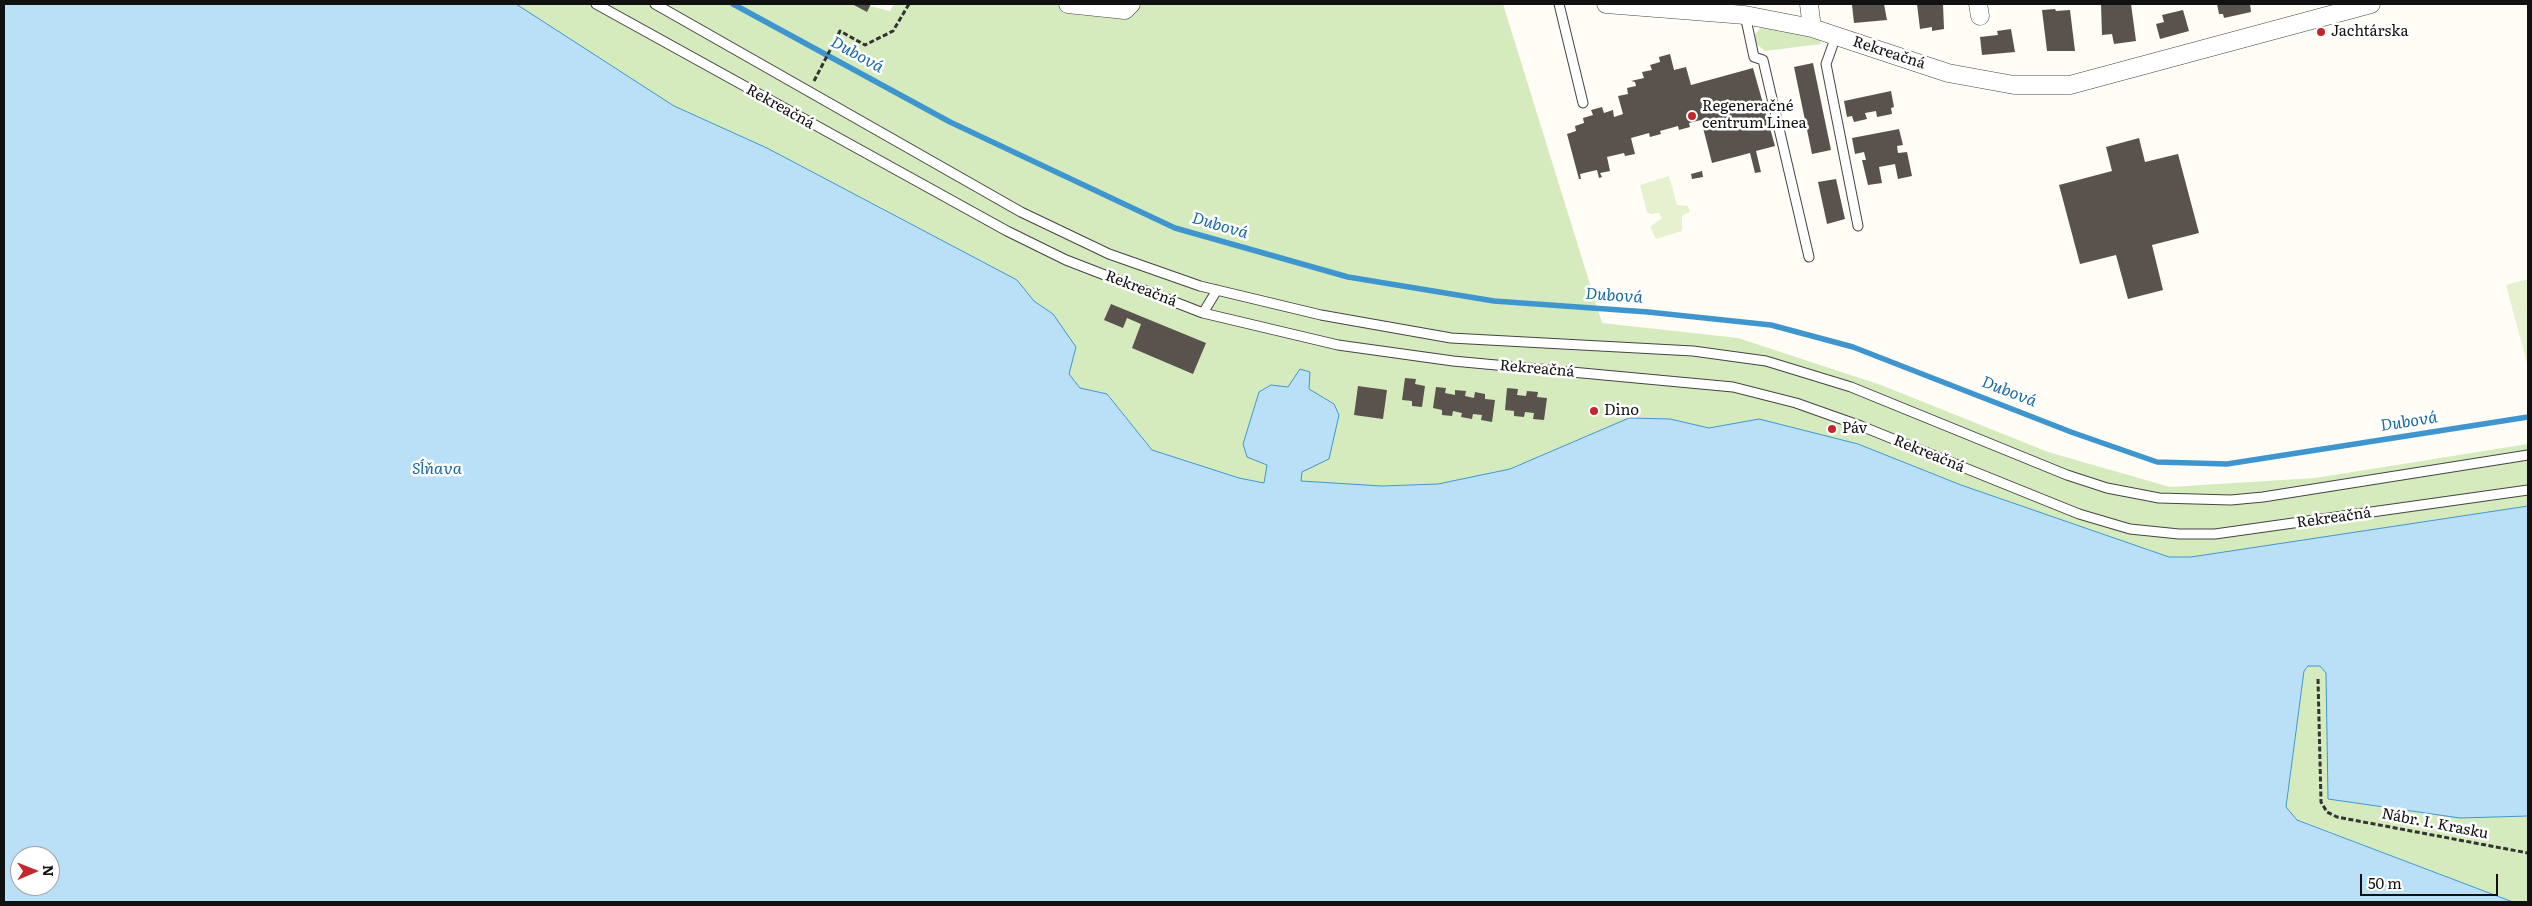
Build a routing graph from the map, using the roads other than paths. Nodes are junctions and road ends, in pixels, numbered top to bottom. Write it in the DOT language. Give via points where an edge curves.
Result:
graph roads {
  1 [pos="596,4"];
  2 [pos="655,4"];
  3 [pos="1068,4"];
  4 [pos="1131,4"];
  5 [pos="1559,4"];
  6 [pos="1606,4"];
  7 [pos="1809,4"];
  8 [pos="2372,4"];
  9 [pos="1745,15"];
  10 [pos="1812,28"];
  11 [pos="1836,36"];
  12 [pos="1583,103"];
  13 [pos="1858,226"];
  14 [pos="1809,257"];
  15 [pos="1216,290"];
  16 [pos="1203,313"];
  17 [pos="2528,455"];
  18 [pos="2528,490"];
  1 -- 16 [label="lane, Rekreačná" via="1007,232 1066,260"];
  2 -- 15 [label="lane" via="1021,212 1109,254"];
  3 -- 4 [label="street" via="1125,10"];
  5 -- 12 [label="lane"];
  6 -- 9 [label="street, Rekreačná"];
  7 -- 10 [label="street"];
  8 -- 11 [label="street, Rekreačná" via="2070,85 2014,85 1948,73"];
  9 -- 10 [label="street, Rekreačná"];
  9 -- 14 [label="lane" via="1754,57 1763,60"];
  10 -- 11 [label="street, Rekreačná"];
  11 -- 13 [label="lane" via="1826,64"];
  15 -- 16 [label="lane"];
  15 -- 17 [label="lane" via="1321,315 1451,338 1693,351 1766,361 1860,390 2067,476 2159,498 2231,500 2263,497"];
  16 -- 18 [label="lane, Rekreačná" via="1338,345 1453,361 1680,381 1750,391 1853,423 2079,514 2130,529 2215,534"];
}
